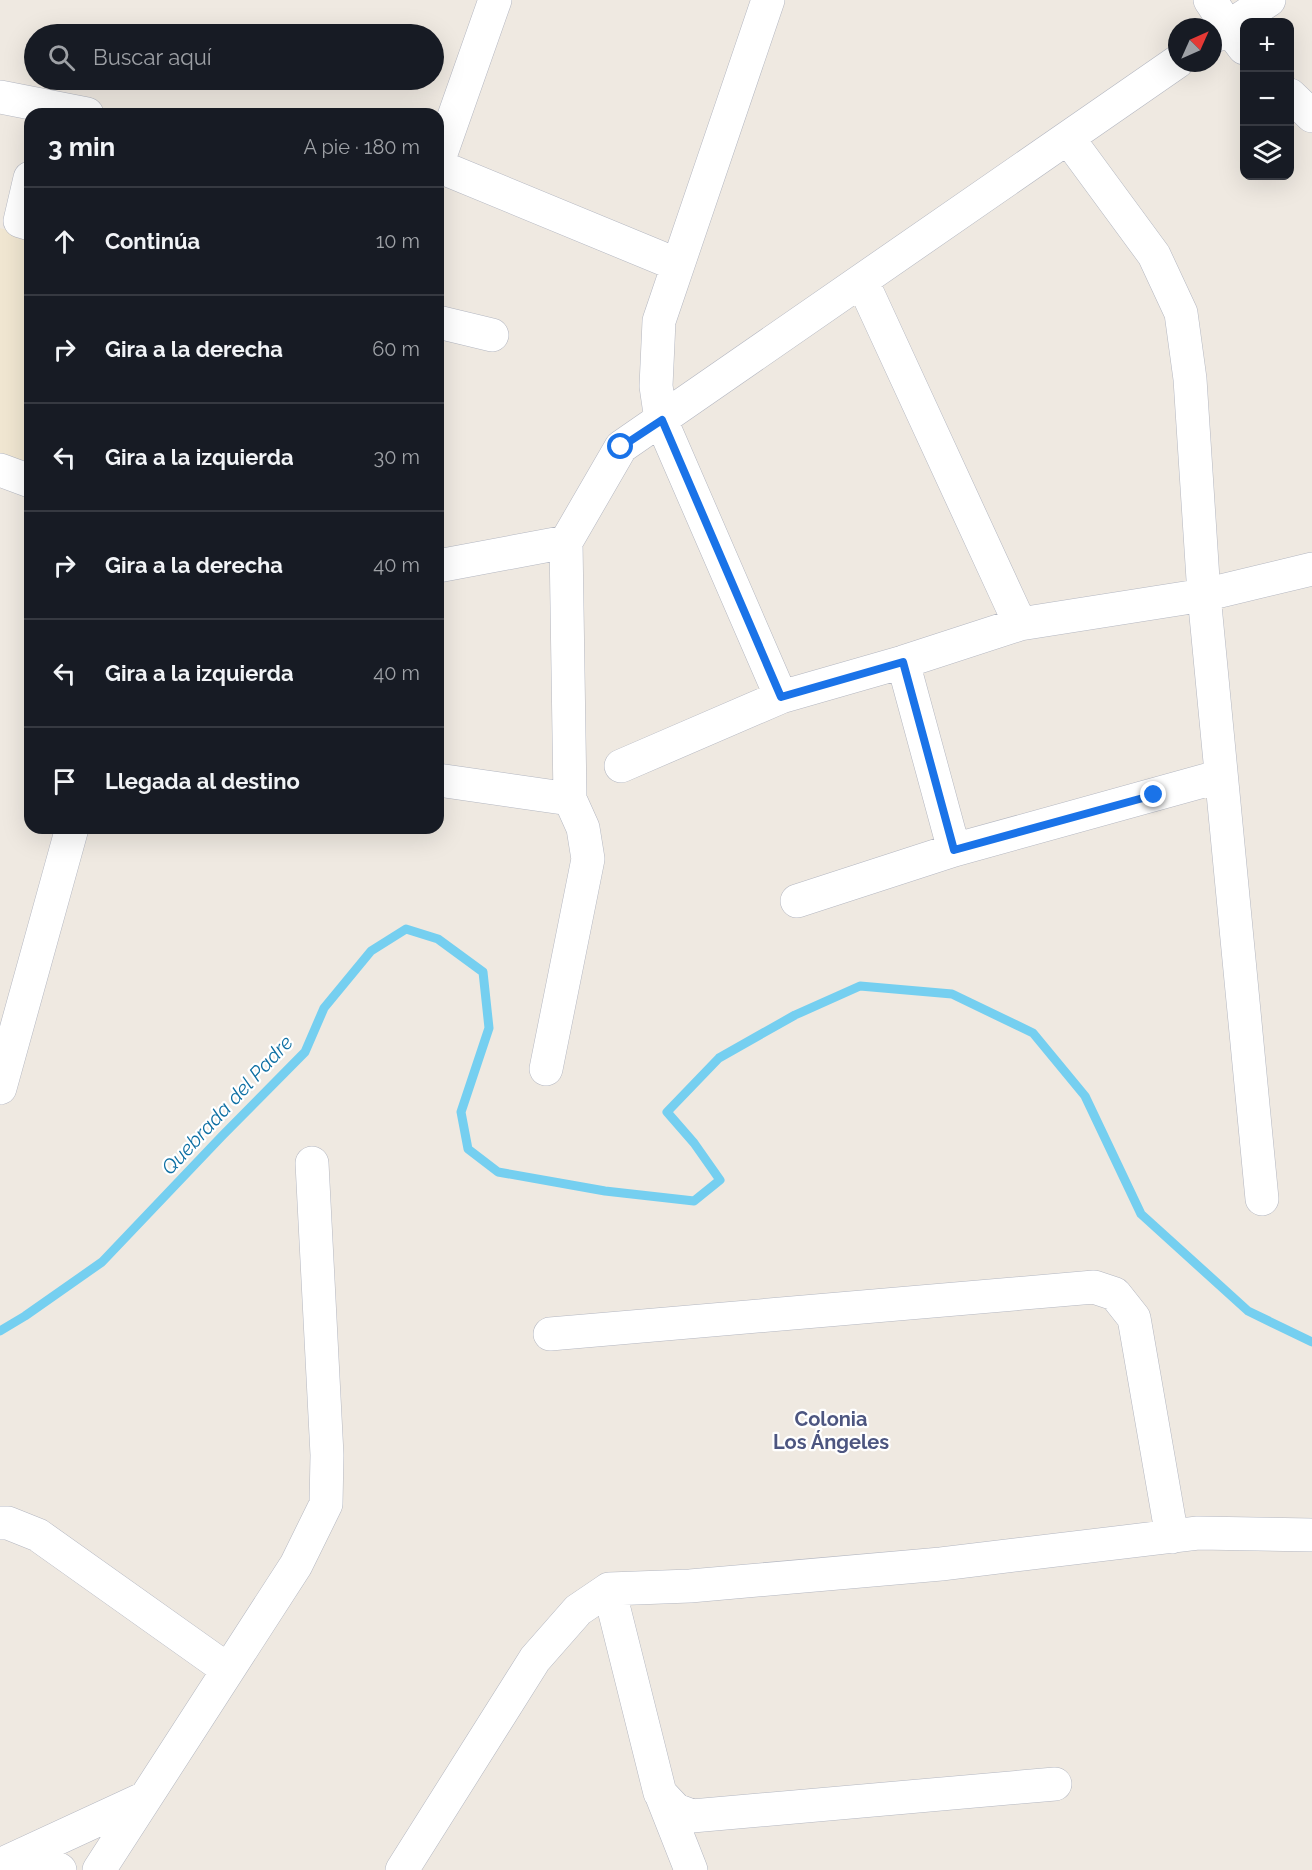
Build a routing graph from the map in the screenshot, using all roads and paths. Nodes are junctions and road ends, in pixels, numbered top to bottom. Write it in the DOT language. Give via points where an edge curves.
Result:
graph roads {
  1 [pos="495,0"];
  2 [pos="768,0"];
  3 [pos="1210,0"];
  4 [pos="1269,0"];
  5 [pos="1228,38"];
  6 [pos="1168,68"];
  7 [pos="0,97"];
  8 [pos="1294,99"];
  9 [pos="39,108"];
  10 [pos="1312,116"];
  11 [pos="1068,138"];
  12 [pos="444,147"];
  13 [pos="444,167"];
  14 [pos="24,204"];
  15 [pos="24,222"];
  16 [pos="678,265"];
  17 [pos="862,281"];
  18 [pos="444,323"];
  19 [pos="492,335"];
  20 [pos="662,420"];
  21 [pos="0,470"];
  22 [pos="24,479"];
  23 [pos="566,542"];
  24 [pos="444,565"];
  25 [pos="1312,569"];
  26 [pos="1204,595"];
  27 [pos="1020,624"];
  28 [pos="903,662"];
  29 [pos="781,697"];
  30 [pos="621,766"];
  31 [pos="1221,776"];
  32 [pos="444,781"];
  33 [pos="570,799"];
  34 [pos="70,834"];
  35 [pos="954,850"];
  36 [pos="797,901"];
  37 [pos="546,1069"];
  38 [pos="0,1088"];
  39 [pos="312,1163"];
  40 [pos="1262,1199"];
  41 [pos="550,1334"];
  42 [pos="0,1523"];
  43 [pos="1312,1535"];
  44 [pos="1172,1537"];
  45 [pos="609,1589"];
  46 [pos="228,1670"];
  47 [pos="1055,1784"];
  48 [pos="660,1793"];
  49 [pos="146,1798"];
  50 [pos="31,1851"];
  51 [pos="0,1865"];
  52 [pos="60,1870"];
  53 [pos="99,1870"];
  54 [pos="402,1870"];
  55 [pos="691,1870"];
  1 -- 12 [label="street"];
  2 -- 16 [label="street"];
  3 -- 5 [label="street"];
  4 -- 5 [label="street"];
  6 -- 11 [label="street"];
  7 -- 9 [label="street"];
  8 -- 10 [label="street"];
  11 -- 17 [label="street"];
  11 -- 26 [label="street" via="1154,255 1181,313 1190,379"];
  13 -- 16 [label="street"];
  14 -- 15 [label="street" via="20,221"];
  16 -- 20 [label="street" via="659,321 656,386"];
  17 -- 20 [label="street"];
  17 -- 27 [label="street"];
  18 -- 19 [label="street"];
  20 -- 23 [label="street" via="621,447"];
  20 -- 29 [label="street"];
  21 -- 22 [label="street"];
  23 -- 24 [label="street"];
  23 -- 33 [label="street"];
  25 -- 26 [label="street"];
  26 -- 27 [label="street"];
  26 -- 31 [label="street"];
  27 -- 28 [label="street"];
  28 -- 29 [label="street"];
  28 -- 35 [label="street"];
  29 -- 30 [label="street"];
  31 -- 35 [label="street"];
  31 -- 40 [label="street"];
  32 -- 33 [label="street"];
  33 -- 37 [label="street" via="583,828 588,859"];
  34 -- 38 [label="street"];
  35 -- 36 [label="street"];
  39 -- 46 [label="street" via="327,1455 326,1504 296,1565"];
  41 -- 44 [label="street" via="1094,1287 1115,1294 1134,1317"];
  42 -- 46 [label="street" via="38,1535"];
  43 -- 44 [label="street" via="1198,1533"];
  44 -- 45 [label="street" via="941,1564 690,1587"];
  45 -- 48 [label="street"];
  45 -- 54 [label="street" via="578,1610 535,1659"];
  46 -- 49 [label="street"];
  47 -- 48 [label="street" via="692,1816 676,1810"];
  48 -- 55 [label="street"];
  49 -- 50 [label="street"];
  49 -- 53 [label="street"];
  50 -- 51 [label="street"];
  50 -- 52 [label="street"];
}
